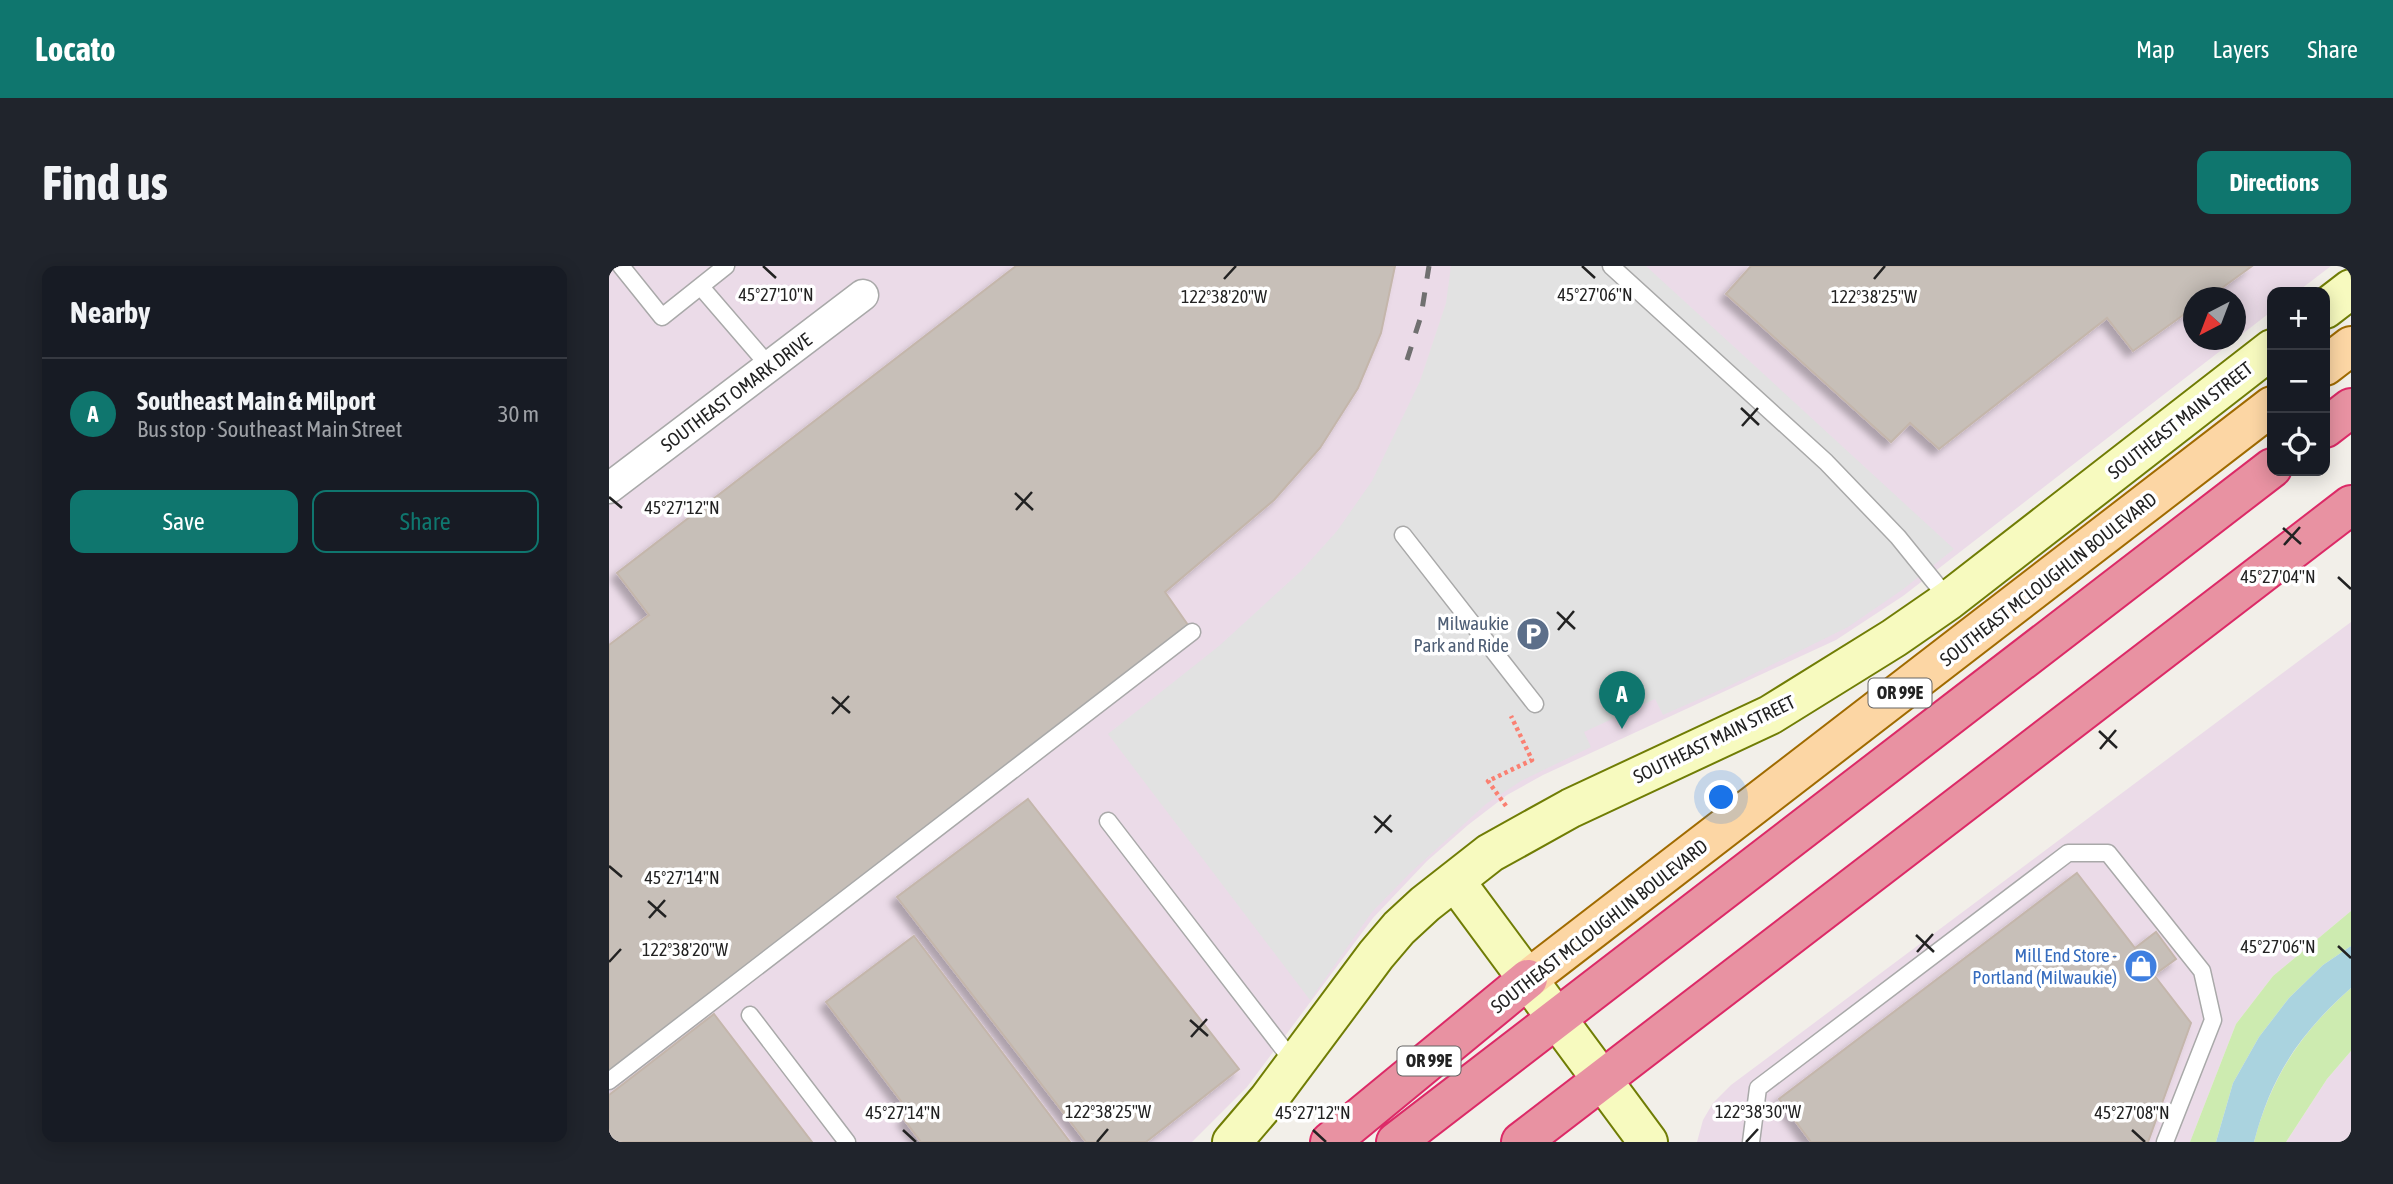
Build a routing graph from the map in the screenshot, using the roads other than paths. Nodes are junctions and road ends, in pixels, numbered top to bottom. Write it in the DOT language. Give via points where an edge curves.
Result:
graph roads {
  1 [pos="621,266"];
  2 [pos="726,266"];
  3 [pos="1611,266"];
  4 [pos="701,287"];
  5 [pos="2351,289"];
  6 [pos="863,295"];
  7 [pos="2330,305"];
  8 [pos="2351,346"];
  9 [pos="2271,350"];
  10 [pos="2330,362"];
  11 [pos="770,367"];
  12 [pos="2351,408"];
  13 [pos="2267,411"];
  14 [pos="2330,424"];
  15 [pos="2267,472"];
  16 [pos="609,488"];
  17 [pos="2351,505"];
  18 [pos="1403,535"];
  19 [pos="1949,600"];
  20 [pos="1192,632"];
  21 [pos="1535,704"];
  22 [pos="1108,821"];
  23 [pos="1455,881"];
  24 [pos="1528,979"];
  25 [pos="750,1016"];
  26 [pos="1557,1018"];
  27 [pos="1295,1064"];
  28 [pos="1602,1080"];
  29 [pos="609,1081"];
  30 [pos="847,1142"];
  31 [pos="1233,1142"];
  32 [pos="1330,1142"];
  33 [pos="1396,1142"];
  34 [pos="1521,1142"];
  35 [pos="1647,1142"];
  36 [pos="1751,1142"];
  37 [pos="2165,1142"];
  1 -- 4 [label="lane" via="662,317"];
  2 -- 4 [label="lane"];
  3 -- 19 [label="lane" via="1826,462 1898,537"];
  4 -- 11 [label="lane"];
  5 -- 7 [label="street"];
  6 -- 11 [label="street, SOUTHEAST OMARK DRIVE"];
  8 -- 10 [label="main road"];
  9 -- 19 [label="street, SOUTHEAST MAIN STREET"];
  11 -- 16 [label="street, SOUTHEAST OMARK DRIVE"];
  12 -- 14 [label="highway"];
  13 -- 24 [label="main road, SOUTHEAST MCLOUGHLIN BOULEVARD / OR 99E"];
  15 -- 26 [label="highway"];
  17 -- 28 [label="highway"];
  18 -- 21 [label="lane"];
  19 -- 23 [label="street, SOUTHEAST MAIN STREET" via="1770,715 1525,832"];
  20 -- 29 [label="lane"];
  22 -- 27 [label="lane"];
  23 -- 24 [label="street"];
  23 -- 27 [label="street, SOUTHEAST MAIN STREET" via="1399,928"];
  24 -- 26 [label="street"];
  24 -- 32 [label="highway, SOUTHEAST MCLOUGHLIN BOULEVARD / OR 99E"];
  25 -- 30 [label="lane"];
  26 -- 28 [label="street"];
  26 -- 33 [label="highway"];
  27 -- 31 [label="street, SOUTHEAST MAIN STREET"];
  28 -- 34 [label="highway"];
  28 -- 35 [label="street"];
  36 -- 37 [label="lane" via="1758,1087 2067,853 2108,853 2202,971 2213,1020"];
}
